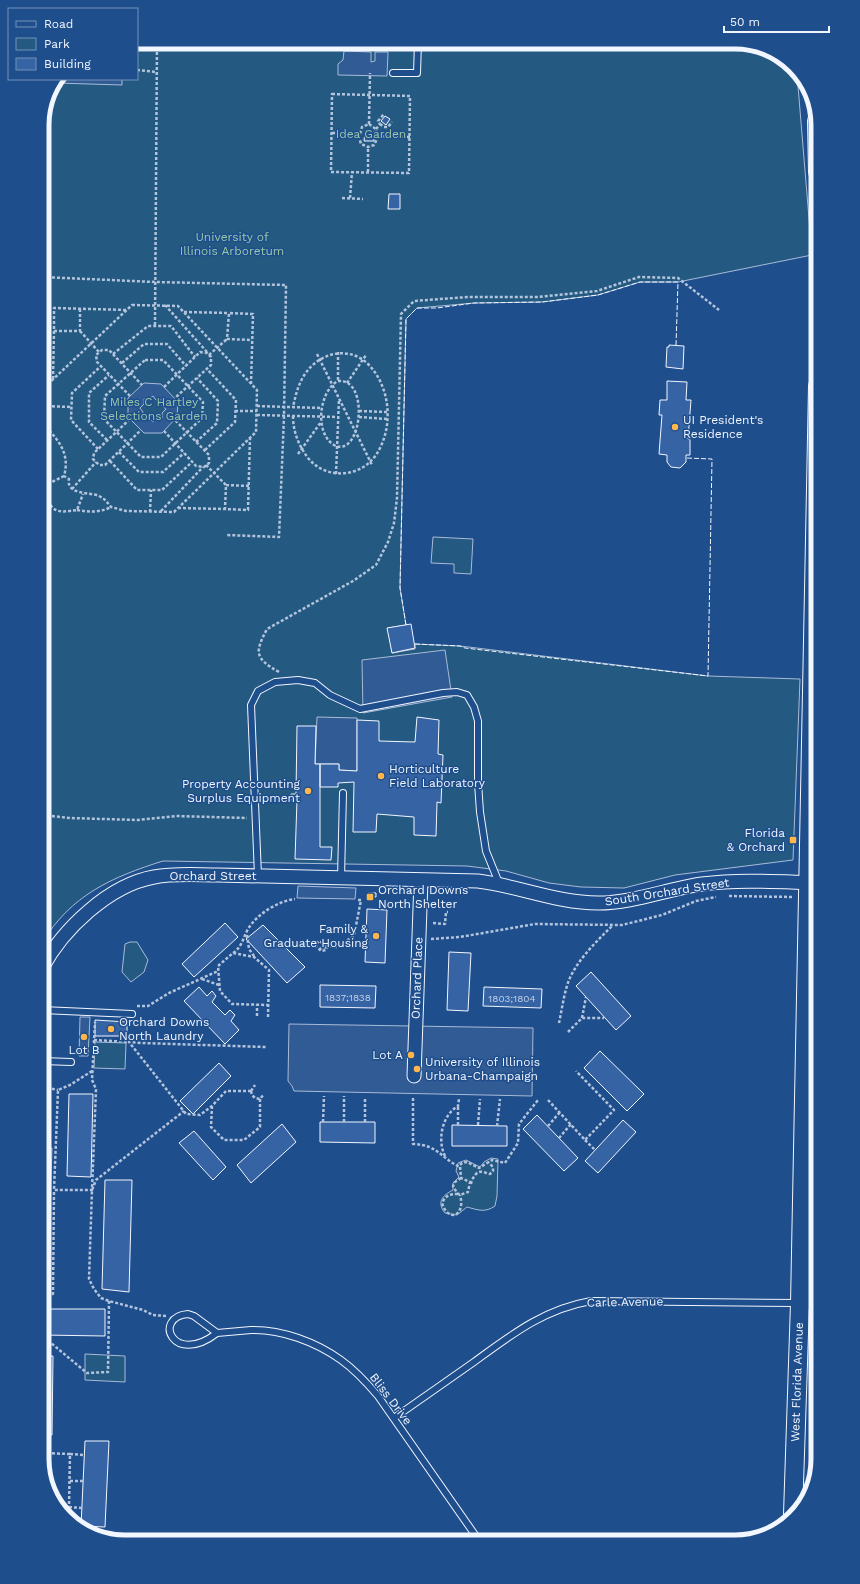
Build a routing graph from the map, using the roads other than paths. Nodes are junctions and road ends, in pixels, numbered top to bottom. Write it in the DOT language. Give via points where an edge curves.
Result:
graph roads {
  1 [pos="418,49"];
  2 [pos="393,73"];
  3 [pos="343,793"];
  4 [pos="258,876"];
  5 [pos="342,878"];
  6 [pos="421,880"];
  7 [pos="811,883"];
  8 [pos="499,884"];
  9 [pos="811,948"];
  10 [pos="49,956"];
  11 [pos="49,1010"];
  12 [pos="132,1014"];
  13 [pos="49,1061"];
  14 [pos="71,1062"];
  15 [pos="414,1076"];
  16 [pos="800,1303"];
  17 [pos="811,1303"];
  18 [pos="217,1333"];
  19 [pos="394,1418"];
  20 [pos="793,1507"];
  21 [pos="475,1535"];
  1 -- 2 [label="lane" via="417,73"];
  3 -- 5 [label="lane"];
  4 -- 5 [label="street, Orchard Street"];
  4 -- 8 [label="lane" via="251,705 258,691 275,682 293,680 315,683 330,695 360,709 443,693 457,692 467,695 478,721 479,805 486,851"];
  4 -- 10 [label="street, Orchard Street" via="176,875 138,881 118,891 76,921"];
  5 -- 6 [label="street, Orchard Street"];
  6 -- 8 [label="street, South Orchard Street"];
  6 -- 15 [label="street, Orchard Place"];
  7 -- 8 [label="street, South Orchard Street" via="732,881 701,884 624,901 598,903 578,902"];
  9 -- 16 [label="main road, West Florida Avenue"];
  11 -- 12 [label="lane"];
  13 -- 14 [label="lane"];
  16 -- 17 [label="street, Carle Avenue"];
  16 -- 19 [label="lane, Carle Avenue" via="591,1301 575,1304 541,1317 512,1334"];
  16 -- 20 [label="main road, West Florida Avenue"];
  18 -- 18 [label="lane" via="208,1340 186,1345 178,1343 170,1331 175,1318 188,1314"];
  18 -- 19 [label="lane, Bliss Drive" via="252,1330 276,1332 326,1350 360,1376"];
  19 -- 21 [label="lane, Bliss Drive"];
}
